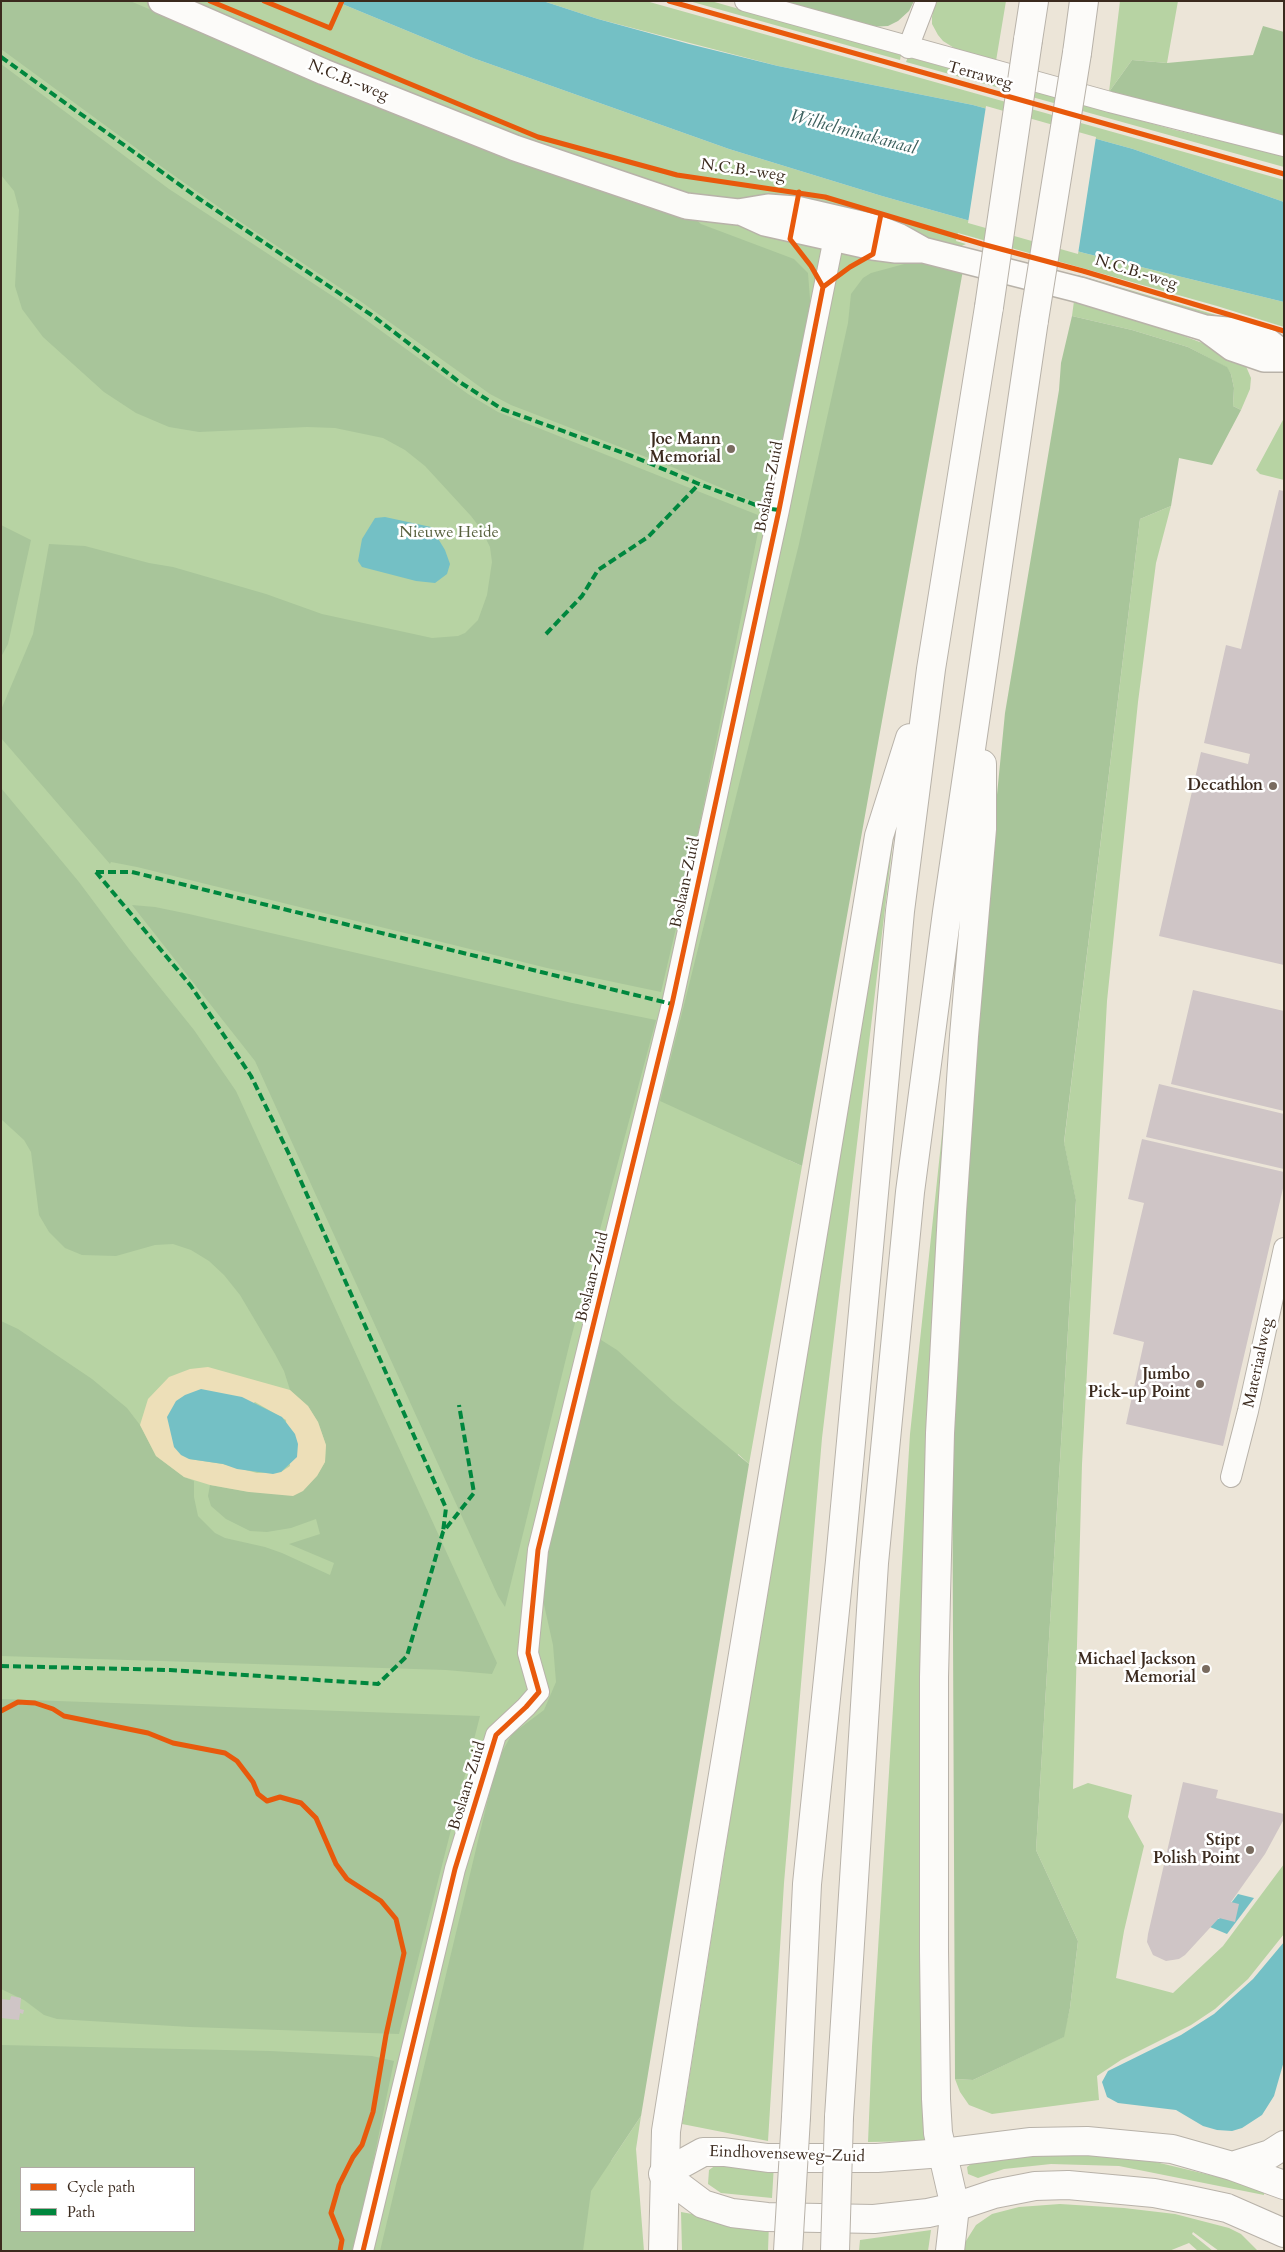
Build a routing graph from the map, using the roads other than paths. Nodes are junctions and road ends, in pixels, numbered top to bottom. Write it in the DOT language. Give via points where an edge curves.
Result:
graph roads {
  1 [pos="161,1"];
  2 [pos="745,1"];
  3 [pos="926,1"];
  4 [pos="1034,1"];
  5 [pos="1084,1"];
  6 [pos="908,48"];
  7 [pos="1284,146"];
  8 [pos="835,229"];
  9 [pos="1205,328"];
  10 [pos="1284,354"];
  11 [pos="1284,359"];
  12 [pos="931,669"];
  13 [pos="981,675"];
  14 [pos="1284,1248"];
  15 [pos="1231,1477"];
  16 [pos="1284,2145"];
  17 [pos="943,2153"];
  18 [pos="1232,2166"];
  19 [pos="663,2174"];
  20 [pos="1284,2185"];
  21 [pos="955,2207"];
  22 [pos="1284,2234"];
  23 [pos="363,2251"];
  24 [pos="663,2251"];
  25 [pos="788,2251"];
  26 [pos="835,2251"];
  27 [pos="950,2251"];
  1 -- 8 [label="street, N.C.B.-weg" via="324,72 515,148 686,206 738,212 765,223"];
  2 -- 6 [label="street, Terraweg"];
  3 -- 6 [label="street"];
  4 -- 12 [label="main road, bridge"];
  5 -- 13 [label="main road, bridge"];
  6 -- 7 [label="street, Terraweg"];
  8 -- 9 [label="street, N.C.B.-weg" via="881,248 923,250 1080,290"];
  8 -- 23 [label="street, Boslaan-Zuid" via="779,510 672,1004 538,1550 528,1653 539,1692 496,1735 455,1870"];
  9 -- 10 [label="street, N.C.B.-weg" via="1238,331 1269,342"];
  9 -- 11 [label="street, N.C.B.-weg" via="1232,348 1264,359"];
  12 -- 19 [label="main road" via="879,836 678,2052"];
  12 -- 25 [label="main road, bridge" via="899,921 807,1884"];
  13 -- 17 [label="main road" via="982,829 952,1212 940,1433 934,1677 934,1951 936,2099"];
  13 -- 26 [label="main road, bridge" via="910,1192 873,1573 839,2117"];
  14 -- 15 [label="street, Materiaalweg"];
  16 -- 18 [label="main road" via="1270,2154"];
  17 -- 18 [label="main road, Eindhovenseweg-Zuid" via="1009,2143 1087,2141 1172,2149"];
  17 -- 19 [label="main road, Eindhovenseweg-Zuid" via="878,2158 768,2158 703,2152"];
  17 -- 21 [label="main road"];
  18 -- 20 [label="main road, Eindhovenseweg-Zuid"];
  19 -- 21 [label="main road" via="703,2204 732,2213 767,2217 874,2220"];
  19 -- 24 [label="main road"];
  21 -- 22 [label="main road" via="994,2194 1035,2186 1107,2187 1227,2208"];
  21 -- 27 [label="main road"];
}
